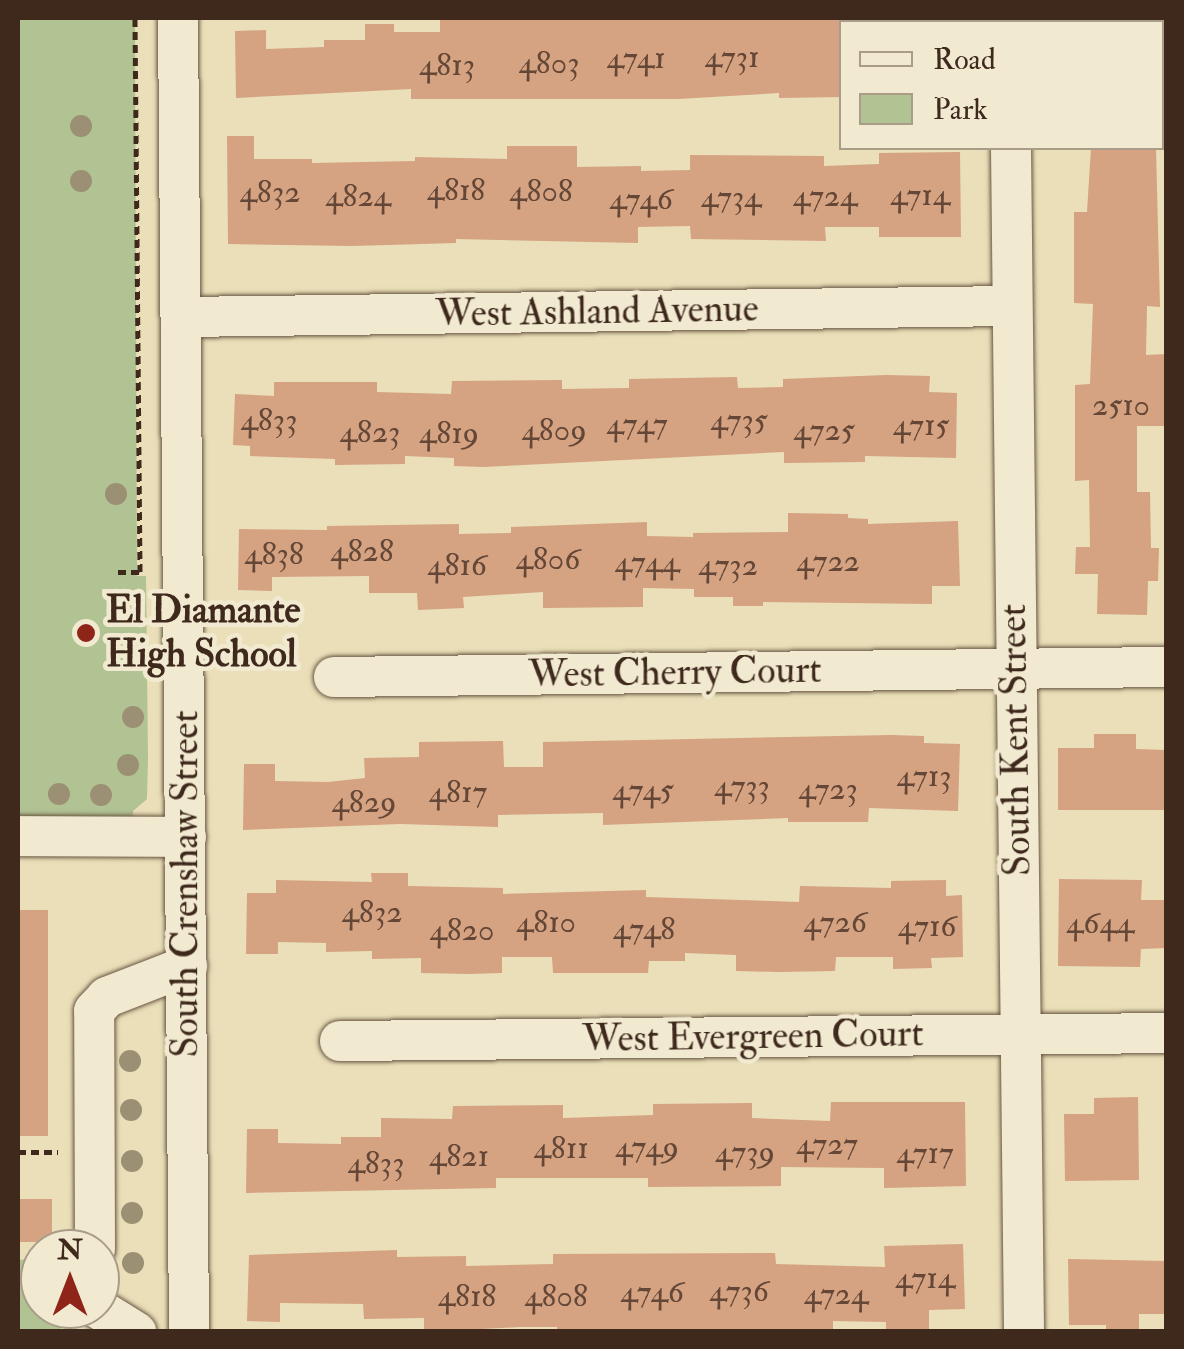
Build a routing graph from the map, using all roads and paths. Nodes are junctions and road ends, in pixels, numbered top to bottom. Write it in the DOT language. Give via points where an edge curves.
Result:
graph roads {
  1 [pos="135,18"];
  2 [pos="178,18"];
  3 [pos="1011,150"];
  4 [pos="136,159"];
  5 [pos="146,160"];
  6 [pos="1012,306"];
  7 [pos="182,318"];
  8 [pos="118,572"];
  9 [pos="1166,666"];
  10 [pos="1015,668"];
  11 [pos="334,677"];
  12 [pos="18,836"];
  13 [pos="186,837"];
  14 [pos="187,966"];
  15 [pos="1166,1033"];
  16 [pos="1019,1034"];
  17 [pos="340,1041"];
  18 [pos="18,1152"];
  19 [pos="58,1152"];
  20 [pos="94,1229"];
  21 [pos="189,1332"];
  22 [pos="1024,1332"];
  1 -- 4 [label="path"];
  2 -- 7 [label="street, South Crenshaw Street"];
  3 -- 6 [label="street, South Kent Street"];
  4 -- 5 [label="path"];
  4 -- 8 [label="path" via="140,572"];
  6 -- 7 [label="street, West Ashland Avenue"];
  6 -- 10 [label="street, South Kent Street"];
  7 -- 13 [label="street, South Crenshaw Street"];
  9 -- 10 [label="street, West Cherry Court"];
  10 -- 11 [label="street, West Cherry Court"];
  10 -- 16 [label="street, South Kent Street"];
  12 -- 13 [label="street"];
  13 -- 14 [label="street, South Crenshaw Street"];
  14 -- 20 [label="street" via="107,997 94,1011"];
  14 -- 21 [label="street, South Crenshaw Street"];
  15 -- 16 [label="street, West Evergreen Court"];
  16 -- 17 [label="street, West Evergreen Court"];
  16 -- 22 [label="street, South Kent Street"];
  18 -- 19 [label="path"];
}
